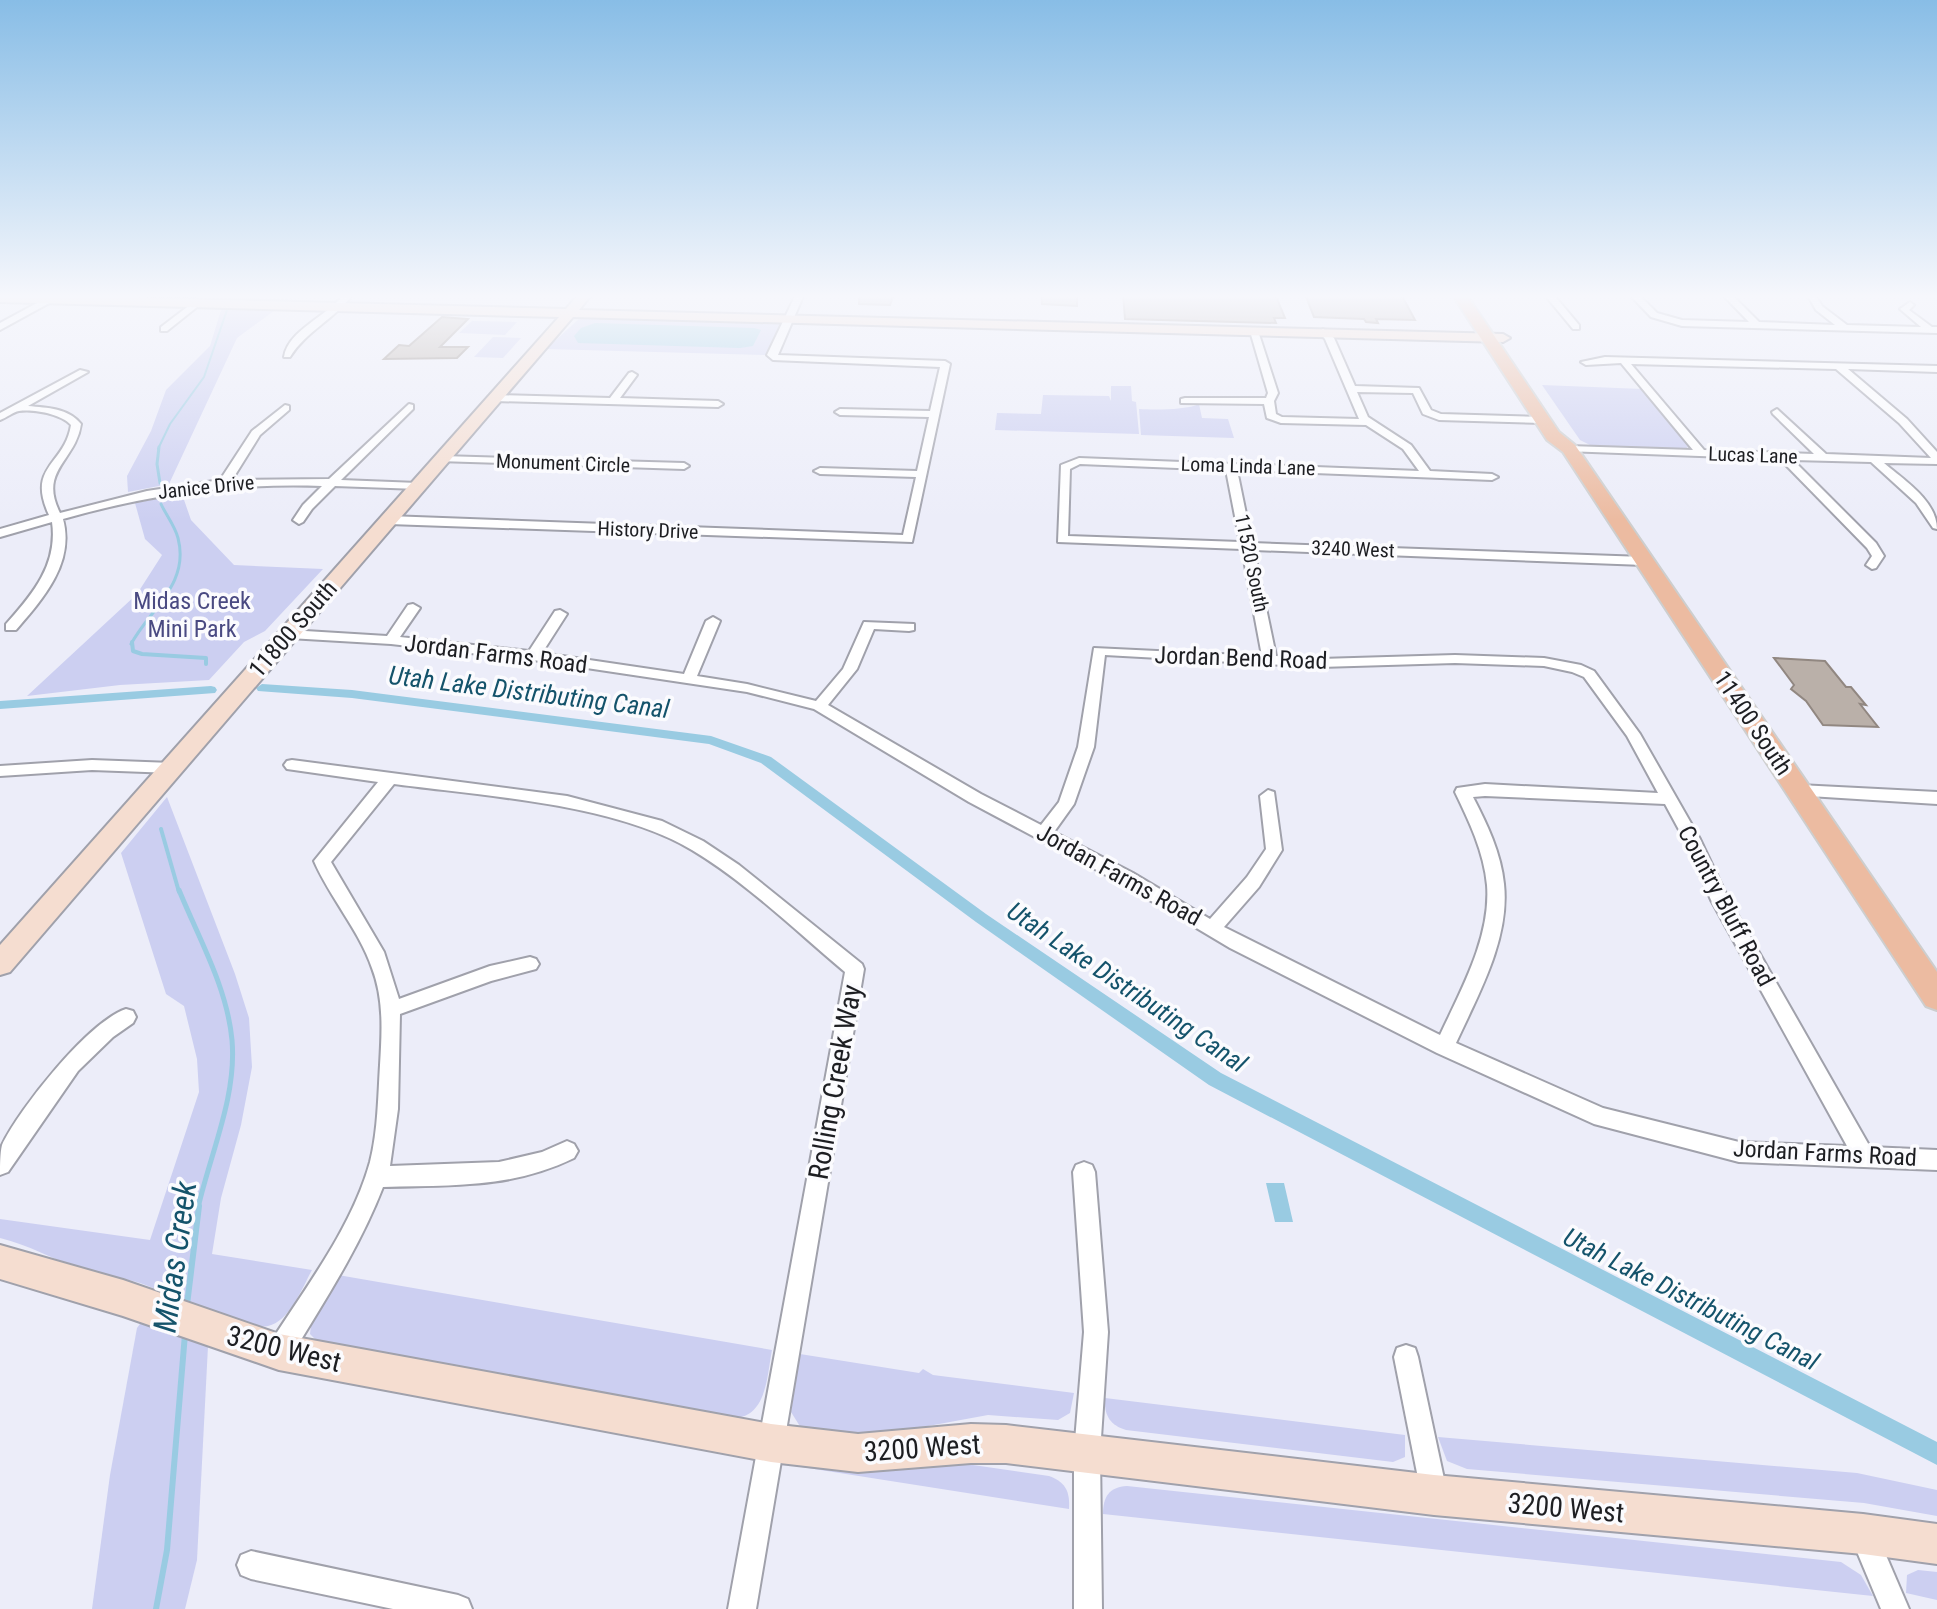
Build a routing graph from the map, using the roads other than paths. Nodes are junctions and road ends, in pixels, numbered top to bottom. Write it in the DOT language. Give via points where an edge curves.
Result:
graph roads {
  1 [pos="521,369"];
  2 [pos="944,369"];
  3 [pos="1266,369"];
  4 [pos="1342,369"];
  5 [pos="1515,369"];
  6 [pos="1520,369"];
  7 [pos="1631,369"];
  8 [pos="1842,369"];
  9 [pos="83,372"];
  10 [pos="632,375"];
  11 [pos="1350,389"];
  12 [pos="495,398"];
  13 [pos="613,401"];
  14 [pos="1185,401"];
  15 [pos="1269,401"];
  16 [pos="718,404"];
  17 [pos="409,407"];
  18 [pos="15,408"];
  19 [pos="285,408"];
  20 [pos="840,412"];
  21 [pos="1777,412"];
  22 [pos="934,414"];
  23 [pos="0,417"];
  24 [pos="1543,420"];
  25 [pos="1367,422"];
  26 [pos="1569,449"];
  27 [pos="1701,453"];
  28 [pos="1783,456"];
  29 [pos="1823,457"];
  30 [pos="442,459"];
  31 [pos="1874,459"];
  32 [pos="1937,460"];
  33 [pos="684,466"];
  34 [pos="1231,466"];
  35 [pos="820,471"];
  36 [pos="1425,472"];
  37 [pos="920,474"];
  38 [pos="1492,477"];
  39 [pos="224,483"];
  40 [pos="333,484"];
  41 [pos="418,486"];
  42 [pos="56,517"];
  43 [pos="299,520"];
  44 [pos="389,520"];
  45 [pos="1937,525"];
  46 [pos="0,533"];
  47 [pos="1062,539"];
  48 [pos="1248,545"];
  49 [pos="1644,561"];
  50 [pos="1872,565"];
  51 [pos="413,608"];
  52 [pos="560,614"];
  53 [pos="713,621"];
  54 [pos="11,627"];
  55 [pos="909,627"];
  56 [pos="289,634"];
  57 [pos="391,640"];
  58 [pos="533,656"];
  59 [pos="1270,661"];
  60 [pos="1576,668"];
  61 [pos="689,678"];
  62 [pos="819,706"];
  63 [pos="292,765"];
  64 [pos="172,768"];
  65 [pos="0,771"];
  66 [pos="391,777"];
  67 [pos="1799,791"];
  68 [pos="1268,796"];
  69 [pos="1937,798"];
  70 [pos="1670,799"];
  71 [pos="1044,833"];
  72 [pos="1212,928"];
  73 [pos="0,964"];
  74 [pos="530,964"];
  75 [pos="1937,997"];
  76 [pos="392,1009"];
  77 [pos="126,1017"];
  78 [pos="1444,1047"];
  79 [pos="567,1151"];
  80 [pos="1863,1155"];
  81 [pos="1937,1160"];
  82 [pos="0,1165"];
  83 [pos="1084,1172"];
  84 [pos="376,1177"];
  85 [pos="0,1262"];
  86 [pos="279,1352"];
  87 [pos="1406,1357"];
  88 [pos="771,1443"];
  89 [pos="1087,1453"];
  90 [pos="1434,1495"];
  91 [pos="1863,1534"];
  92 [pos="1937,1544"];
  93 [pos="251,1565"];
  94 [pos="458,1609"];
  95 [pos="742,1609"];
  96 [pos="1088,1609"];
  97 [pos="1895,1609"];
  1 -- 12 [label="main road, 11800 South"];
  2 -- 22 [label="street"];
  3 -- 15 [label="street" via="1273,393"];
  4 -- 11 [label="street"];
  5 -- 24 [label="main road, 11400 South"];
  6 -- 26 [label="main road, 11400 South" via="1568,436"];
  7 -- 27 [label="street"];
  8 -- 32 [label="street" via="1903,421"];
  9 -- 18 [label="street"];
  10 -- 13 [label="street"];
  11 -- 24 [label="street" via="1416,390 1427,412 1439,417"];
  11 -- 25 [label="street"];
  12 -- 13 [label="street"];
  12 -- 30 [label="main road, 11800 South"];
  13 -- 16 [label="street"];
  14 -- 15 [label="street"];
  15 -- 25 [label="street" via="1270,414 1281,420"];
  17 -- 40 [label="street"];
  18 -- 23 [label="street"];
  18 -- 42 [label="street" via="57,412 75,424 74,439 46,488"];
  19 -- 39 [label="street" via="256,433"];
  20 -- 22 [label="street"];
  21 -- 29 [label="street"];
  22 -- 37 [label="street"];
  24 -- 26 [label="main road, 11400 South"];
  25 -- 36 [label="street" via="1407,447"];
  26 -- 27 [label="street, Lucas Lane"];
  26 -- 49 [label="main road, 11400 South"];
  27 -- 28 [label="street, Lucas Lane"];
  28 -- 29 [label="street, Lucas Lane"];
  28 -- 50 [label="street" via="1872,546 1878,556"];
  29 -- 31 [label="street, Lucas Lane"];
  30 -- 33 [label="street, Monument Circle"];
  30 -- 41 [label="main road, 11800 South"];
  31 -- 32 [label="street, Lucas Lane"];
  31 -- 45 [label="street" via="1920,501"];
  34 -- 36 [label="street, Loma Linda Lane"];
  34 -- 47 [label="street, Loma Linda Lane" via="1072,462 1065,467"];
  34 -- 48 [label="street, 11520 South"];
  35 -- 37 [label="street"];
  36 -- 38 [label="street, Loma Linda Lane"];
  37 -- 44 [label="street, History Drive" via="908,539"];
  39 -- 40 [label="street, Janice Drive"];
  39 -- 42 [label="street, Janice Drive" via="150,493"];
  40 -- 41 [label="street, Janice Drive"];
  40 -- 43 [label="street"];
  41 -- 44 [label="main road, 11800 South"];
  42 -- 46 [label="street, Janice Drive"];
  42 -- 54 [label="street" via="61,537 53,569"];
  44 -- 56 [label="main road, 11800 South"];
  47 -- 48 [label="street, 3240 West"];
  48 -- 49 [label="street, 3240 West"];
  48 -- 59 [label="street, 11520 South"];
  49 -- 67 [label="main road, 11400 South"];
  51 -- 57 [label="street"];
  52 -- 58 [label="street"];
  53 -- 61 [label="street"];
  55 -- 62 [label="street" via="869,625 858,658"];
  56 -- 57 [label="street, Jordan Farms Road"];
  56 -- 64 [label="main road, 11800 South"];
  57 -- 58 [label="street, Jordan Farms Road"];
  58 -- 61 [label="street, Jordan Farms Road"];
  59 -- 60 [label="street, Jordan Bend Road" via="1455,659"];
  59 -- 71 [label="street, Jordan Bend Road" via="1099,651 1086,747 1066,804"];
  60 -- 70 [label="street, Country Bluff Road" via="1589,674 1633,734"];
  61 -- 62 [label="street, Jordan Farms Road"];
  62 -- 71 [label="street, Jordan Farms Road"];
  63 -- 66 [label="street"];
  64 -- 65 [label="street" via="92,765"];
  64 -- 73 [label="main road, 11800 South"];
  66 -- 76 [label="street" via="322,861 375,950"];
  66 -- 88 [label="street, Rolling Creek Way" via="567,802 656,825 733,870 855,969"];
  67 -- 69 [label="street"];
  67 -- 75 [label="main road, 11400 South"];
  68 -- 72 [label="street" via="1274,850"];
  70 -- 78 [label="street" via="1463,792 1489,856 1496,897 1487,942"];
  70 -- 80 [label="street, Country Bluff Road" via="1720,900"];
  71 -- 72 [label="street, Jordan Farms Road"];
  72 -- 78 [label="street, Jordan Farms Road"];
  74 -- 76 [label="street"];
  76 -- 84 [label="street" via="385,1142"];
  77 -- 82 [label="street" via="81,1051"];
  78 -- 80 [label="street, Jordan Farms Road" via="1601,1117 1739,1152"];
  79 -- 84 [label="street" via="516,1172"];
  80 -- 81 [label="street, Jordan Farms Road"];
  83 -- 89 [label="street" via="1096,1332"];
  84 -- 86 [label="street"];
  85 -- 86 [label="main road, 3200 West"];
  86 -- 88 [label="main road, 3200 West"];
  87 -- 90 [label="street"];
  88 -- 89 [label="main road, 3200 West" via="843,1453 980,1442"];
  88 -- 95 [label="street, Rolling Creek Way"];
  89 -- 90 [label="main road, 3200 West"];
  89 -- 96 [label="street"];
  90 -- 91 [label="main road, 3200 West"];
  91 -- 92 [label="main road, 3200 West"];
  91 -- 97 [label="street"];
  93 -- 94 [label="street"];
}
